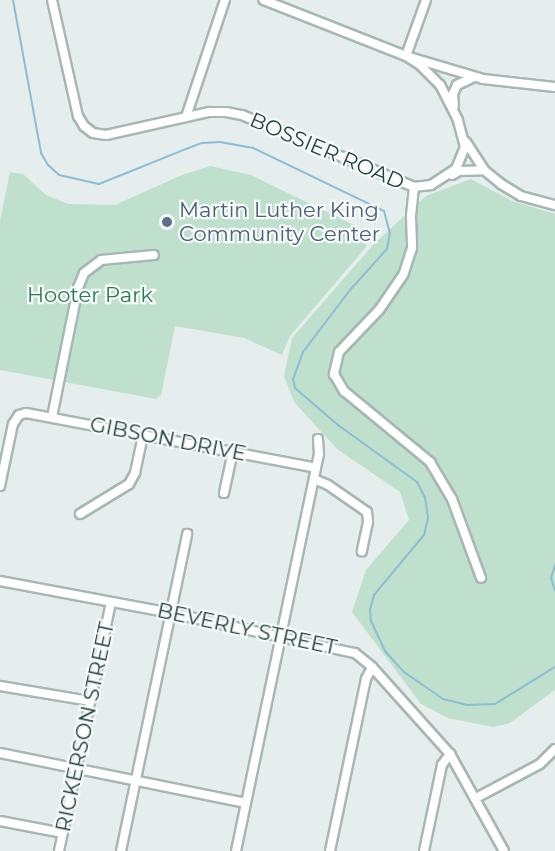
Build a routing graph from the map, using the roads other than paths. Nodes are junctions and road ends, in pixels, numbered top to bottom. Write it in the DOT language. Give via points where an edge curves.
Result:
graph roads {
  1 [pos="52,0"];
  2 [pos="225,0"];
  3 [pos="264,0"];
  4 [pos="426,0"];
  5 [pos="406,56"];
  6 [pos="474,77"];
  7 [pos="555,87"];
  8 [pos="455,112"];
  9 [pos="186,117"];
  10 [pos="465,139"];
  11 [pos="484,170"];
  12 [pos="448,176"];
  13 [pos="414,187"];
  14 [pos="555,205"];
  15 [pos="154,255"];
  16 [pos="52,417"];
  17 [pos="143,434"];
  18 [pos="318,439"];
  19 [pos="233,452"];
  20 [pos="316,468"];
  21 [pos="314,479"];
  22 [pos="0,486"];
  23 [pos="224,493"];
  24 [pos="80,514"];
  25 [pos="187,534"];
  26 [pos="362,550"];
  27 [pos="481,578"];
  28 [pos="0,581"];
  29 [pos="111,603"];
  30 [pos="171,613"];
  31 [pos="281,636"];
  32 [pos="372,667"];
  33 [pos="0,686"];
  34 [pos="90,701"];
  35 [pos="555,749"];
  36 [pos="0,753"];
  37 [pos="450,754"];
  38 [pos="77,768"];
  39 [pos="136,780"];
  40 [pos="477,798"];
  41 [pos="246,803"];
  42 [pos="0,821"];
  43 [pos="63,833"];
  44 [pos="59,851"];
  45 [pos="121,851"];
  46 [pos="236,851"];
  47 [pos="330,851"];
  48 [pos="424,851"];
  49 [pos="504,851"];
  1 -- 9 [label="street, BOSSIER ROAD" via="78,116 87,129 106,135"];
  2 -- 9 [label="street"];
  3 -- 5 [label="street"];
  4 -- 5 [label="street"];
  5 -- 6 [label="street"];
  5 -- 8 [label="street" via="432,76"];
  6 -- 7 [label="street"];
  6 -- 8 [label="street" via="454,89"];
  8 -- 10 [label="street"];
  9 -- 13 [label="street, BOSSIER ROAD" via="220,111 239,114"];
  10 -- 11 [label="street"];
  10 -- 12 [label="street" via="462,159"];
  11 -- 12 [label="street" via="459,171"];
  11 -- 14 [label="street" via="521,196"];
  12 -- 13 [label="street" via="431,186"];
  13 -- 27 [label="street, BOSSIER ROAD" via="412,248 403,275 379,310 339,352 334,374 344,391 430,462 452,498"];
  15 -- 16 [label="street" via="101,260 84,273"];
  16 -- 17 [label="street, GIBSON DRIVE"];
  16 -- 22 [label="street, GIBSON DRIVE" via="26,413 13,424"];
  17 -- 19 [label="street, GIBSON DRIVE"];
  17 -- 24 [label="street" via="129,484"];
  18 -- 20 [label="street"];
  19 -- 20 [label="street, GIBSON DRIVE"];
  19 -- 23 [label="street"];
  20 -- 21 [label="street"];
  21 -- 26 [label="street" via="367,512 369,522"];
  21 -- 31 [label="street"];
  25 -- 30 [label="street"];
  28 -- 29 [label="street, BEVERLY STREET"];
  29 -- 30 [label="street, BEVERLY STREET"];
  29 -- 34 [label="street, RICKERSON STREET"];
  30 -- 31 [label="street, BEVERLY STREET"];
  30 -- 39 [label="street"];
  31 -- 32 [label="street, BEVERLY STREET" via="348,651"];
  31 -- 41 [label="street"];
  32 -- 37 [label="street, BEVERLY STREET"];
  32 -- 47 [label="street" via="366,679"];
  33 -- 34 [label="street"];
  34 -- 38 [label="street, RICKERSON STREET"];
  35 -- 40 [label="street" via="540,764"];
  36 -- 38 [label="street"];
  37 -- 40 [label="street, BEVERLY STREET"];
  37 -- 48 [label="street" via="442,765"];
  38 -- 39 [label="street"];
  38 -- 43 [label="street, RICKERSON STREET"];
  39 -- 41 [label="street"];
  39 -- 45 [label="street"];
  40 -- 49 [label="street, BEVERLY STREET"];
  41 -- 46 [label="street"];
  42 -- 43 [label="street"];
  43 -- 44 [label="street, RICKERSON STREET"];
}
